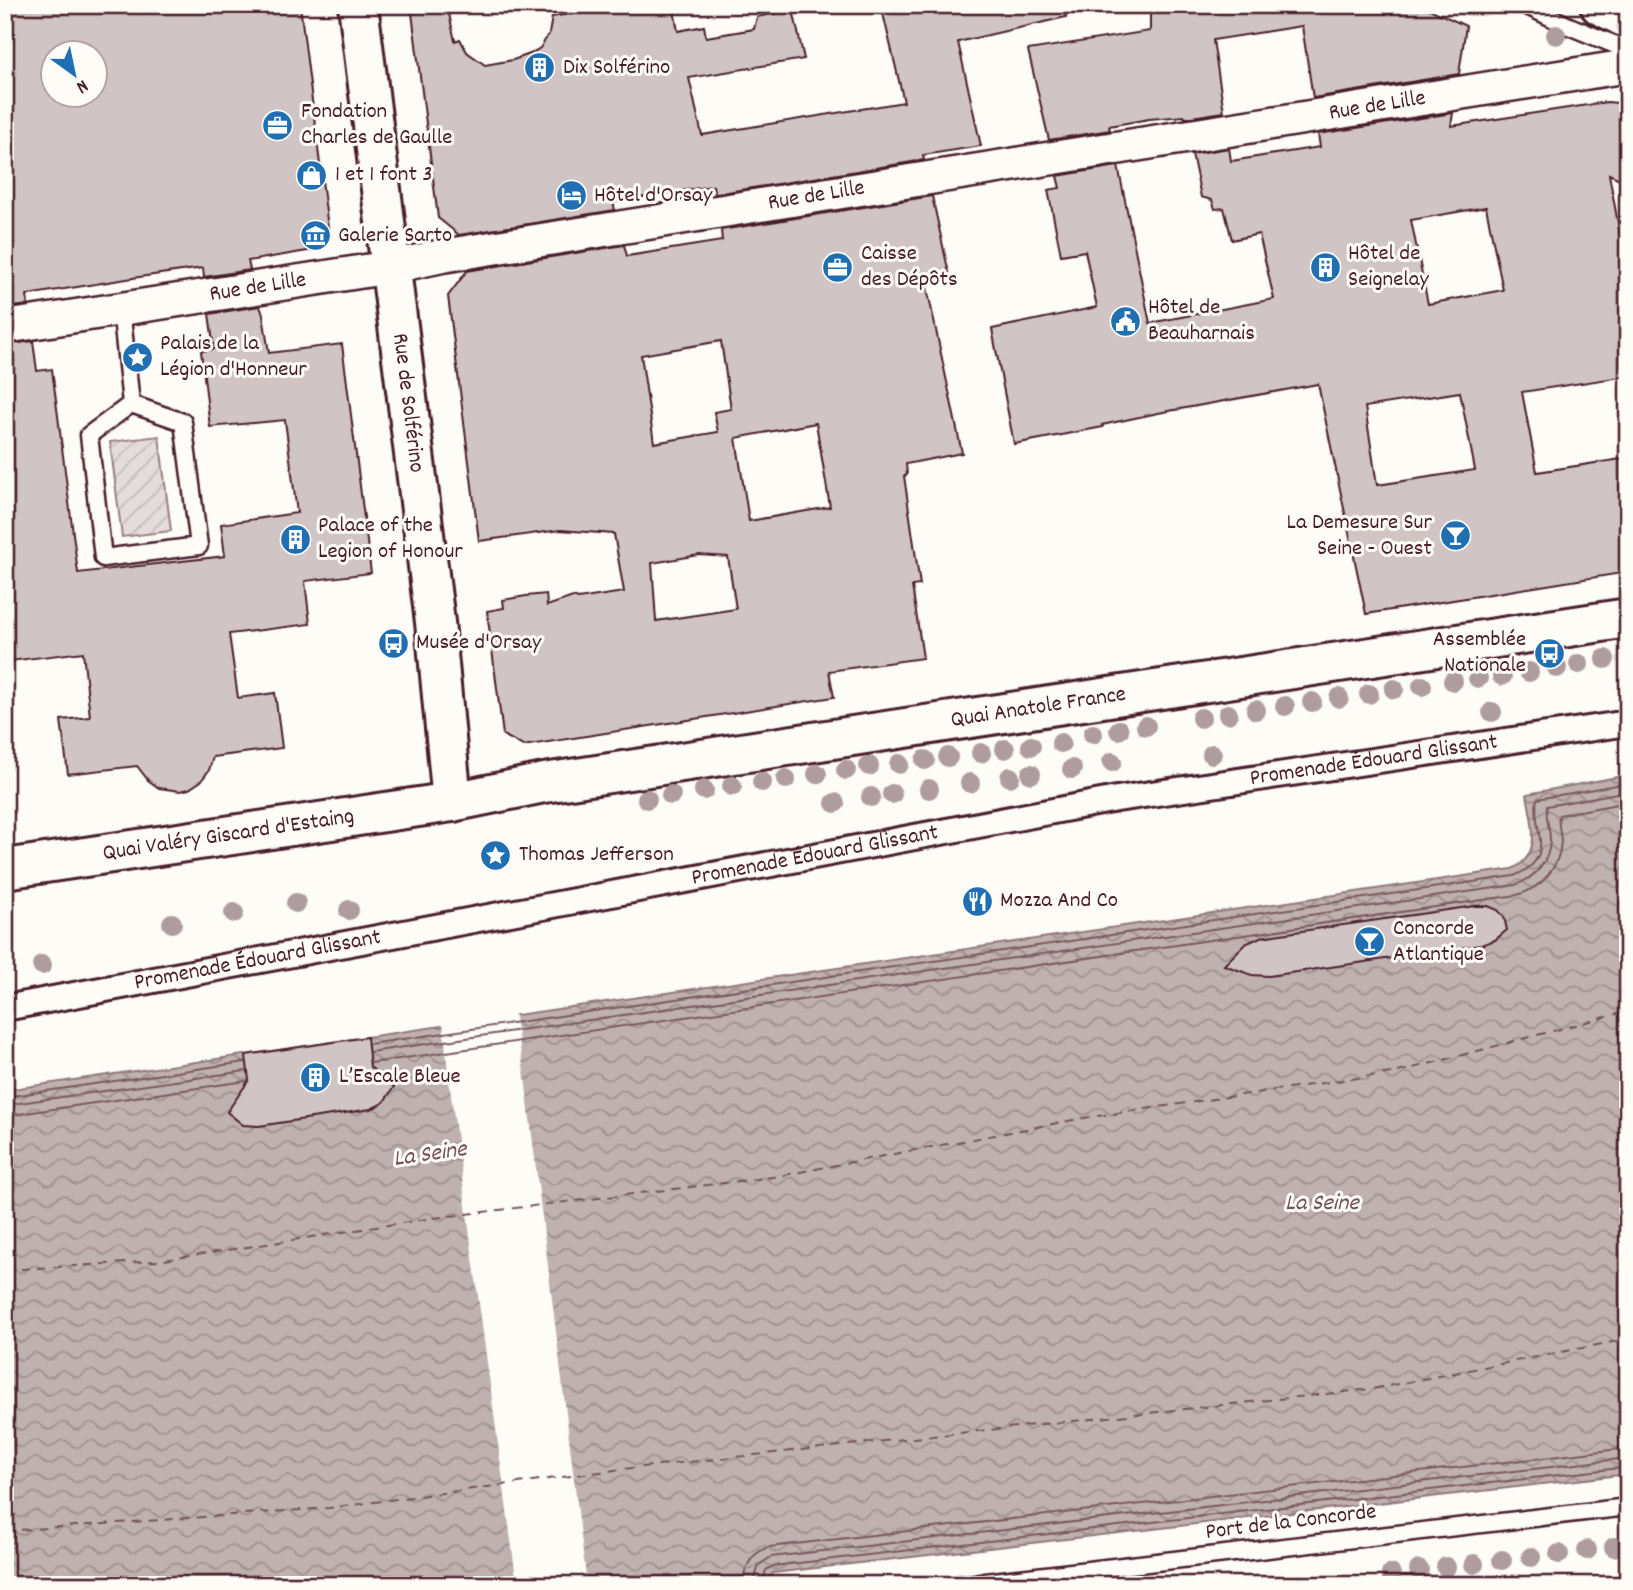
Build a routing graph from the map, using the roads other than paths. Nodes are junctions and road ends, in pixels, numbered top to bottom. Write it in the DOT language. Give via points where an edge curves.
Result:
graph roads {
  1 [pos="358,5"];
  2 [pos="1525,5"];
  3 [pos="1600,5"];
  4 [pos="1628,19"];
  5 [pos="1628,50"];
  6 [pos="1628,66"];
  7 [pos="391,267"];
  8 [pos="121,308"];
  9 [pos="5,327"];
  10 [pos="131,404"];
  11 [pos="1628,618"];
  12 [pos="1628,723"];
  13 [pos="452,802"];
  14 [pos="5,869"];
  15 [pos="5,1008"];
  16 [pos="1628,1507"];
  17 [pos="959,1585"];
  1 -- 7 [label="main road, Rue de Solférino"];
  2 -- 5 [label="lane"];
  3 -- 4 [label="main road"];
  6 -- 7 [label="street, Rue de Lille"];
  7 -- 8 [label="street, Rue de Lille"];
  7 -- 13 [label="main road, Rue de Solférino" via="435,622"];
  8 -- 9 [label="street, Rue de Lille"];
  8 -- 10 [label="lane"];
  10 -- 10 [label="lane" via="183,422 199,546 103,558 89,435"];
  11 -- 13 [label="main road, Quai Anatole France" via="544,783"];
  12 -- 15 [label="street, Promenade Édouard Glissant" via="1116,799"];
  13 -- 14 [label="main road, Quai Valéry Giscard d'Estaing"];
  16 -- 17 [label="lane, Port de la Concorde"];
}
